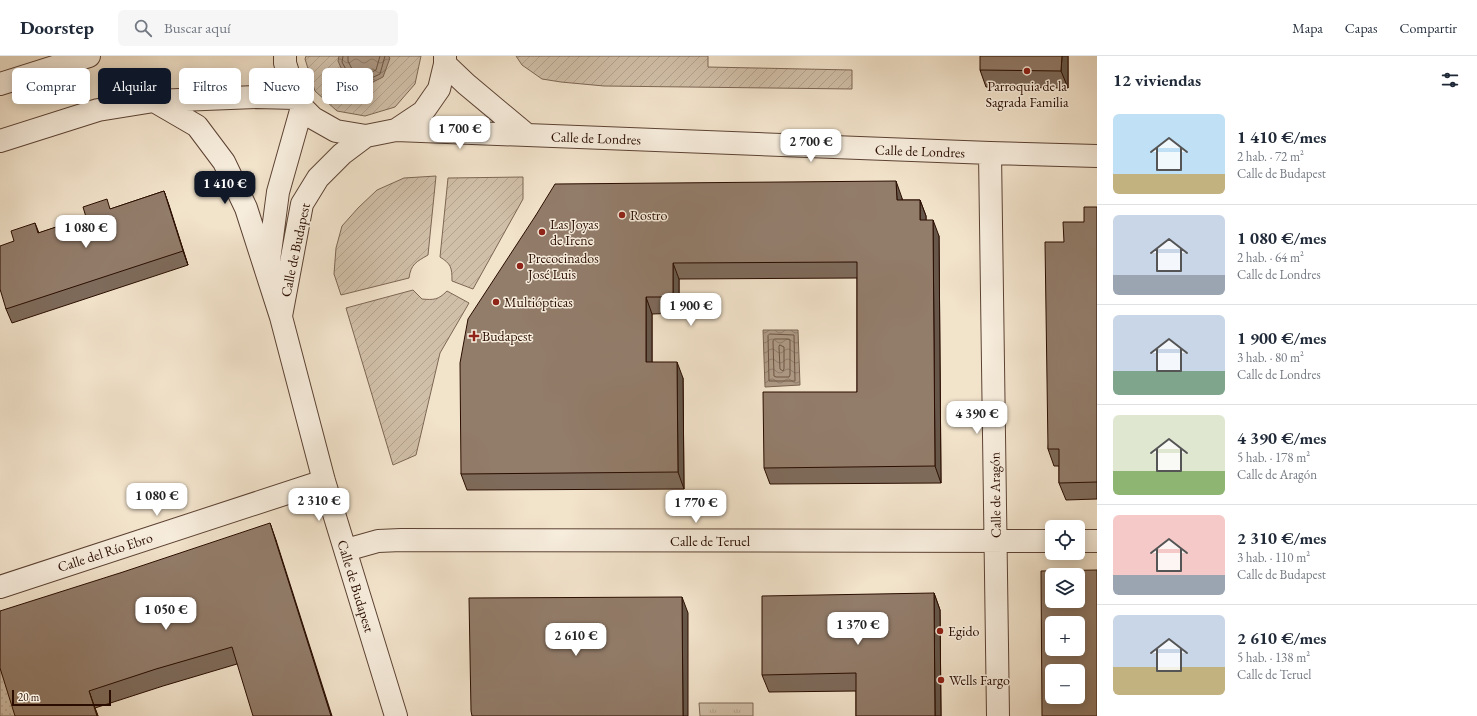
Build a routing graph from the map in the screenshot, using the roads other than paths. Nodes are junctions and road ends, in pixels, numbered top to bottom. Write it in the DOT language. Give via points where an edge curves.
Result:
graph roads {
  1 [pos="89,56"];
  2 [pos="285,56"];
  3 [pos="445,60"];
  4 [pos="287,68"];
  5 [pos="0,84"];
  6 [pos="249,97"];
  7 [pos="171,100"];
  8 [pos="135,104"];
  9 [pos="159,104"];
  10 [pos="299,104"];
  11 [pos="301,104"];
  12 [pos="396,130"];
  13 [pos="527,135"];
  14 [pos="366,136"];
  15 [pos="0,141"];
  16 [pos="990,154"];
  17 [pos="1097,156"];
  18 [pos="267,275"];
  19 [pos="281,317"];
  20 [pos="324,481"];
  21 [pos="996,541"];
  22 [pos="1045,541"];
  23 [pos="1085,541"];
  24 [pos="1097,541"];
  25 [pos="346,550"];
  26 [pos="0,587"];
  27 [pos="396,716"];
  28 [pos="998,716"];
  1 -- 5 [label="street"];
  2 -- 4 [label="street"];
  3 -- 12 [label="street" via="439,89 423,112"];
  3 -- 13 [label="street" via="466,84"];
  6 -- 7 [label="street"];
  8 -- 15 [label="street" via="98,110"];
  9 -- 18 [label="street, Calle de Budapest" via="197,126 224,162 246,208"];
  10 -- 18 [label="street, Calle de Budapest" via="278,192"];
  11 -- 14 [label="street" via="313,118 336,131"];
  12 -- 13 [label="street, Calle de Londres"];
  12 -- 14 [label="street"];
  13 -- 16 [label="street, Calle de Londres"];
  14 -- 19 [label="street, Calle de Budapest" via="342,154 318,178 302,204"];
  16 -- 17 [label="street, Calle de Londres"];
  16 -- 21 [label="street, Calle de Aragón"];
  18 -- 19 [label="street, Calle de Budapest"];
  19 -- 20 [label="street, Calle de Budapest"];
  20 -- 25 [label="street, Calle de Budapest"];
  20 -- 26 [label="street, Calle del Río Ebro"];
  21 -- 22 [label="street, Calle de Teruel"];
  21 -- 25 [label="street, Calle de Teruel" via="401,540 378,541"];
  21 -- 28 [label="street, Calle de Aragón"];
  23 -- 24 [label="street"];
  25 -- 27 [label="street, Calle de Budapest"];
}
